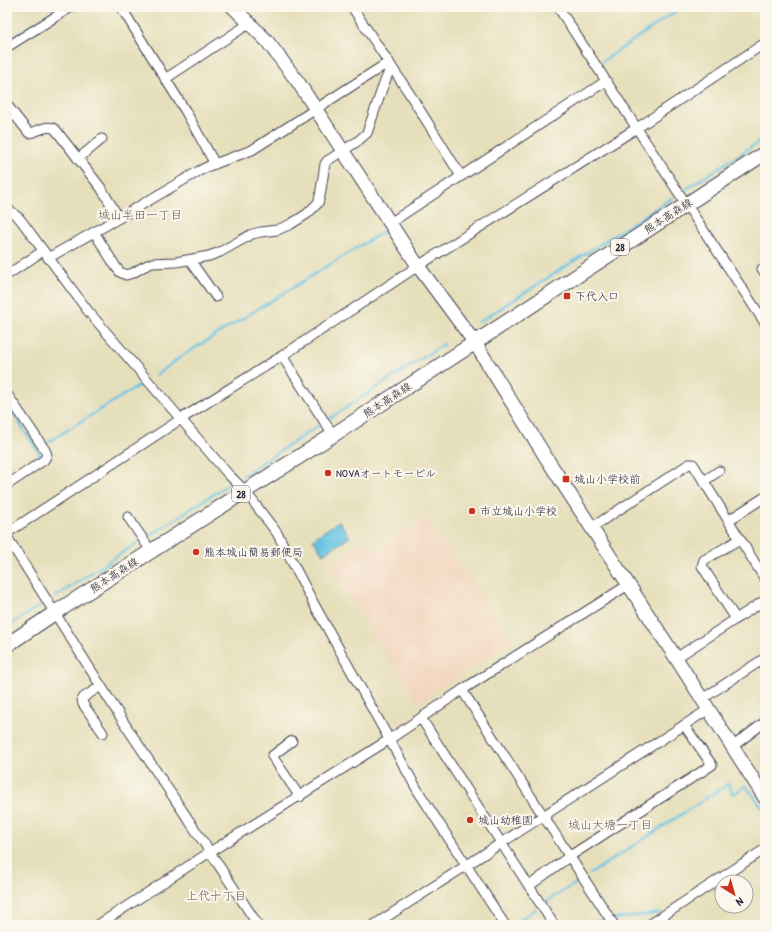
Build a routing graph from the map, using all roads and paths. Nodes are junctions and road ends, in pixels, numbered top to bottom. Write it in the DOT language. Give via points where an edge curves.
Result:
graph roads {
  1 [pos="71,7"];
  2 [pos="121,7"];
  3 [pos="233,7"];
  4 [pos="352,7"];
  5 [pos="558,7"];
  6 [pos="250,24"];
  7 [pos="765,43"];
  8 [pos="7,47"];
  9 [pos="390,64"];
  10 [pos="165,79"];
  11 [pos="606,81"];
  12 [pos="7,106"];
  13 [pos="315,108"];
  14 [pos="637,128"];
  15 [pos="102,139"];
  16 [pos="343,151"];
  17 [pos="765,153"];
  18 [pos="78,159"];
  19 [pos="215,164"];
  20 [pos="461,176"];
  21 [pos="686,204"];
  22 [pos="7,208"];
  23 [pos="119,218"];
  24 [pos="390,223"];
  25 [pos="94,232"];
  26 [pos="45,254"];
  27 [pos="190,260"];
  28 [pos="418,266"];
  29 [pos="7,275"];
  30 [pos="216,297"];
  31 [pos="764,321"];
  32 [pos="475,343"];
  33 [pos="282,356"];
  34 [pos="7,394"];
  35 [pos="181,418"];
  36 [pos="333,436"];
  37 [pos="719,471"];
  38 [pos="704,481"];
  39 [pos="7,485"];
  40 [pos="245,491"];
  41 [pos="765,497"];
  42 [pos="128,517"];
  43 [pos="729,520"];
  44 [pos="591,528"];
  45 [pos="7,533"];
  46 [pos="7,537"];
  47 [pos="740,539"];
  48 [pos="151,551"];
  49 [pos="765,579"];
  50 [pos="628,585"];
  51 [pos="765,600"];
  52 [pos="56,612"];
  53 [pos="736,619"];
  54 [pos="7,645"];
  55 [pos="676,658"];
  56 [pos="765,658"];
  57 [pos="101,686"];
  58 [pos="462,690"];
  59 [pos="706,704"];
  60 [pos="421,718"];
  61 [pos="765,722"];
  62 [pos="684,725"];
  63 [pos="103,733"];
  64 [pos="390,739"];
  65 [pos="292,741"];
  66 [pos="732,747"];
  67 [pos="300,796"];
  68 [pos="765,798"];
  69 [pos="544,816"];
  70 [pos="502,843"];
  71 [pos="765,849"];
  72 [pos="210,852"];
  73 [pos="570,856"];
  74 [pos="467,866"];
  75 [pos="529,886"];
  76 [pos="98,925"];
  77 [pos="258,925"];
  78 [pos="374,925"];
  79 [pos="505,925"];
  80 [pos="554,925"];
  81 [pos="614,925"];
  82 [pos="649,925"];
  1 -- 8 [label="street"];
  2 -- 10 [label="street"];
  3 -- 6 [label="street"];
  4 -- 9 [label="street"];
  5 -- 11 [label="street"];
  6 -- 10 [label="street"];
  6 -- 13 [label="street" via="268,41"];
  7 -- 14 [label="street"];
  9 -- 13 [label="street"];
  9 -- 16 [label="street" via="367,134"];
  9 -- 20 [label="street"];
  10 -- 19 [label="street"];
  11 -- 14 [label="street"];
  11 -- 20 [label="street"];
  12 -- 18 [label="street" via="28,133 47,127 55,129"];
  13 -- 16 [label="street"];
  13 -- 19 [label="street" via="252,150"];
  14 -- 21 [label="street"];
  14 -- 28 [label="street"];
  15 -- 18 [label="street"];
  16 -- 24 [label="street"];
  16 -- 27 [label="street" via="325,164 319,199 314,208 296,222 281,229 256,233 216,254"];
  17 -- 21 [label="main road, 熊本高森線 / 28"];
  18 -- 23 [label="street" via="101,188"];
  19 -- 23 [label="street"];
  20 -- 24 [label="street"];
  21 -- 31 [label="street"];
  21 -- 32 [label="main road, 熊本高森線 / 28"];
  22 -- 26 [label="street" via="18,216"];
  23 -- 25 [label="street"];
  24 -- 28 [label="street"];
  25 -- 26 [label="street"];
  25 -- 27 [label="street" via="123,274 133,273 152,263"];
  26 -- 29 [label="street"];
  26 -- 35 [label="street" via="88,311"];
  27 -- 30 [label="street"];
  28 -- 32 [label="street"];
  28 -- 33 [label="street"];
  32 -- 36 [label="main road, 熊本高森線 / 28"];
  32 -- 44 [label="street"];
  33 -- 35 [label="street"];
  33 -- 36 [label="street"];
  34 -- 39 [label="street" via="47,455 44,460"];
  35 -- 40 [label="street"];
  35 -- 45 [label="street"];
  36 -- 40 [label="main road, 熊本高森線 / 28"];
  37 -- 38 [label="street"];
  38 -- 43 [label="street"];
  38 -- 44 [label="street" via="693,464 689,464"];
  40 -- 48 [label="main road, 熊本高森線 / 28"];
  40 -- 64 [label="street" via="277,533"];
  41 -- 43 [label="street"];
  42 -- 48 [label="street"];
  43 -- 47 [label="street"];
  44 -- 50 [label="street"];
  46 -- 52 [label="street"];
  47 -- 49 [label="street"];
  47 -- 53 [label="street" via="704,560 702,566"];
  48 -- 52 [label="main road, 熊本高森線 / 28"];
  50 -- 55 [label="street"];
  50 -- 58 [label="street"];
  51 -- 53 [label="street"];
  52 -- 54 [label="main road, 熊本高森線 / 28"];
  52 -- 57 [label="street"];
  53 -- 55 [label="street"];
  55 -- 59 [label="street"];
  56 -- 59 [label="street"];
  57 -- 63 [label="street" via="82,700"];
  57 -- 72 [label="street"];
  58 -- 60 [label="street"];
  58 -- 69 [label="street"];
  59 -- 62 [label="street"];
  59 -- 66 [label="street"];
  60 -- 64 [label="street"];
  60 -- 70 [label="street"];
  61 -- 66 [label="street"];
  62 -- 69 [label="street"];
  62 -- 73 [label="street" via="712,765"];
  64 -- 67 [label="street"];
  64 -- 74 [label="street" via="418,791"];
  65 -- 67 [label="street" via="272,756"];
  66 -- 68 [label="street"];
  67 -- 72 [label="street"];
  69 -- 70 [label="street"];
  69 -- 73 [label="street"];
  70 -- 74 [label="street"];
  70 -- 75 [label="street"];
  71 -- 82 [label="street"];
  72 -- 76 [label="street"];
  72 -- 77 [label="street"];
  73 -- 75 [label="street"];
  73 -- 81 [label="street"];
  74 -- 78 [label="street"];
  74 -- 79 [label="street"];
  75 -- 80 [label="street"];
}
